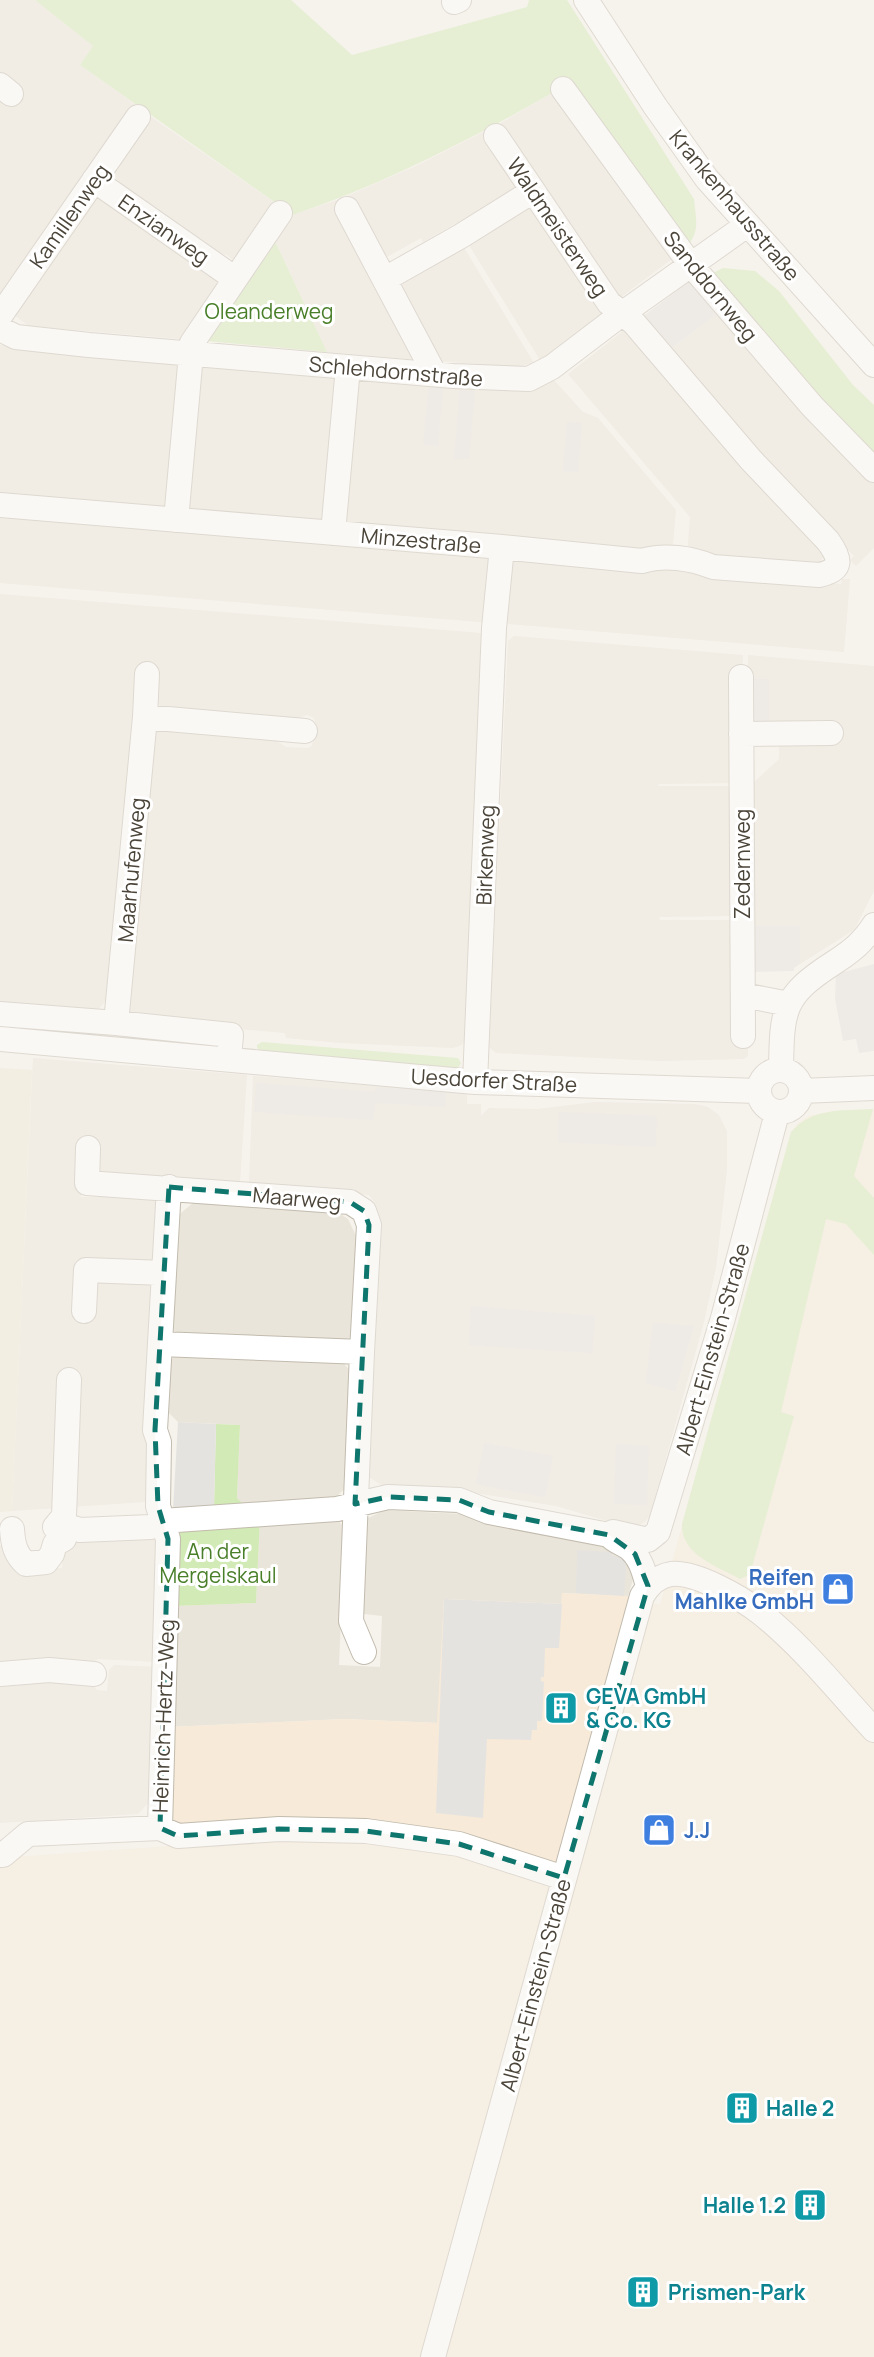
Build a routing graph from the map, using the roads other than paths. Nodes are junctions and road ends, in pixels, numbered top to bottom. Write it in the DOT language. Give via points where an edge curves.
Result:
graph roads {
  1 [pos="586,0"];
  2 [pos="563,89"];
  3 [pos="138,117"];
  4 [pos="496,136"];
  5 [pos="94,180"];
  6 [pos="533,191"];
  7 [pos="348,209"];
  8 [pos="280,213"];
  9 [pos="747,225"];
  10 [pos="691,265"];
  11 [pos="234,278"];
  12 [pos="385,279"];
  13 [pos="623,313"];
  14 [pos="0,316"];
  15 [pos="0,329"];
  16 [pos="190,355"];
  17 [pos="874,365"];
  18 [pos="348,367"];
  19 [pos="434,373"];
  20 [pos="874,470"];
  21 [pos="0,505"];
  22 [pos="176,520"];
  23 [pos="333,533"];
  24 [pos="502,547"];
  25 [pos="147,674"];
  26 [pos="741,677"];
  27 [pos="145,717"];
  28 [pos="305,732"];
  29 [pos="831,733"];
  30 [pos="741,734"];
  31 [pos="874,925"];
  32 [pos="743,995"];
  33 [pos="789,1004"];
  34 [pos="0,1014"];
  35 [pos="116,1023"];
  36 [pos="743,1036"];
  37 [pos="0,1039"];
  38 [pos="229,1059"];
  39 [pos="781,1070"];
  40 [pos="475,1082"];
  41 [pos="874,1088"];
  42 [pos="759,1091"];
  43 [pos="802,1091"];
  44 [pos="777,1113"];
  45 [pos="88,1148"];
  46 [pos="169,1188"];
  47 [pos="164,1273"];
  48 [pos="84,1311"];
  49 [pos="160,1344"];
  50 [pos="362,1352"];
  51 [pos="69,1380"];
  52 [pos="355,1504"];
  53 [pos="162,1521"];
  54 [pos="62,1527"];
  55 [pos="6,1529"];
  56 [pos="609,1535"];
  57 [pos="648,1586"];
  58 [pos="364,1652"];
  59 [pos="0,1674"];
  60 [pos="94,1674"];
  61 [pos="874,1730"];
  62 [pos="160,1828"];
  63 [pos="0,1855"];
  64 [pos="564,1878"];
  65 [pos="433,2357"];
  1 -- 9 [label="street, Krankenhausstraße" via="707,179"];
  2 -- 10 [label="street, Sanddornweg"];
  3 -- 5 [label="street, Kamillenweg"];
  4 -- 6 [label="street, Waldmeisterweg"];
  5 -- 11 [label="street, Enzianweg"];
  5 -- 14 [label="street, Kamillenweg"];
  6 -- 12 [label="street"];
  6 -- 13 [label="street, Waldmeisterweg" via="609,303"];
  7 -- 12 [label="street"];
  8 -- 11 [label="street"];
  9 -- 10 [label="street, Schlehdornstraße"];
  9 -- 17 [label="street, Krankenhausstraße"];
  10 -- 13 [label="street, Schlehdornstraße"];
  10 -- 20 [label="street, Sanddornweg" via="812,406"];
  11 -- 16 [label="street" via="192,343"];
  12 -- 19 [label="street"];
  13 -- 19 [label="street, Schlehdornstraße" via="529,379"];
  13 -- 24 [label="street, Minzestraße" via="828,541 838,556 837,565 819,575 713,567 699,561 655,557 642,561"];
  15 -- 16 [label="street, Schlehdornstraße" via="16,338"];
  16 -- 18 [label="street, Schlehdornstraße"];
  16 -- 22 [label="street"];
  18 -- 19 [label="street, Schlehdornstraße"];
  18 -- 23 [label="street"];
  21 -- 22 [label="street, Minzestraße"];
  22 -- 23 [label="street, Minzestraße"];
  23 -- 24 [label="street, Minzestraße"];
  24 -- 40 [label="street, Birkenweg" via="494,628"];
  25 -- 27 [label="street, Maarhufenweg"];
  26 -- 30 [label="street, Zedernweg"];
  27 -- 28 [label="street"];
  27 -- 35 [label="street, Maarhufenweg"];
  29 -- 30 [label="street"];
  30 -- 32 [label="street, Zedernweg"];
  31 -- 33 [label="street" via="864,942 810,978"];
  32 -- 33 [label="street"];
  32 -- 36 [label="street, Zedernweg"];
  33 -- 39 [label="street" via="781,1033"];
  34 -- 35 [label="street"];
  35 -- 38 [label="street" via="231,1035"];
  37 -- 38 [label="street, Uesdorfer Straße"];
  38 -- 40 [label="street, Uesdorfer Straße"];
  39 -- 42 [label="street" via="765,1076"];
  39 -- 43 [label="street" via="793,1074"];
  40 -- 42 [label="street, Uesdorfer Straße"];
  41 -- 43 [label="street"];
  42 -- 44 [label="street" via="762,1103"];
  43 -- 44 [label="street" via="791,1110"];
  44 -- 56 [label="street, Albert-Einstein-Straße" via="723,1318 658,1532 648,1540 614,1531"];
  45 -- 46 [label="street, Maarweg" via="87,1183"];
  46 -- 47 [label="street"];
  46 -- 50 [label="street, Maarweg" via="350,1202 364,1211 369,1225"];
  47 -- 48 [label="street" via="86,1270"];
  47 -- 49 [label="street"];
  49 -- 50 [label="street"];
  49 -- 53 [label="street" via="155,1430"];
  50 -- 52 [label="street, Maarweg"];
  51 -- 54 [label="street"];
  52 -- 53 [label="street"];
  52 -- 56 [label="street" via="388,1497 459,1500 489,1512"];
  52 -- 58 [label="street" via="351,1621"];
  53 -- 54 [label="street" via="150,1527"];
  53 -- 62 [label="street, Heinrich-Hertz-Weg" via="169,1539"];
  54 -- 55 [label="street"];
  54 -- 55 [label="street" via="64,1539 55,1544 46,1562 37,1564 26,1564 18,1556"];
  56 -- 57 [label="street" via="635,1554"];
  57 -- 61 [label="street" via="669,1574 684,1575 741,1599 803,1653"];
  57 -- 64 [label="street, Albert-Einstein-Straße"];
  59 -- 60 [label="street" via="49,1670"];
  62 -- 63 [label="street" via="28,1834"];
  62 -- 64 [label="street" via="178,1836 279,1829 366,1831 459,1844"];
  64 -- 65 [label="street, Albert-Einstein-Straße"];
}
